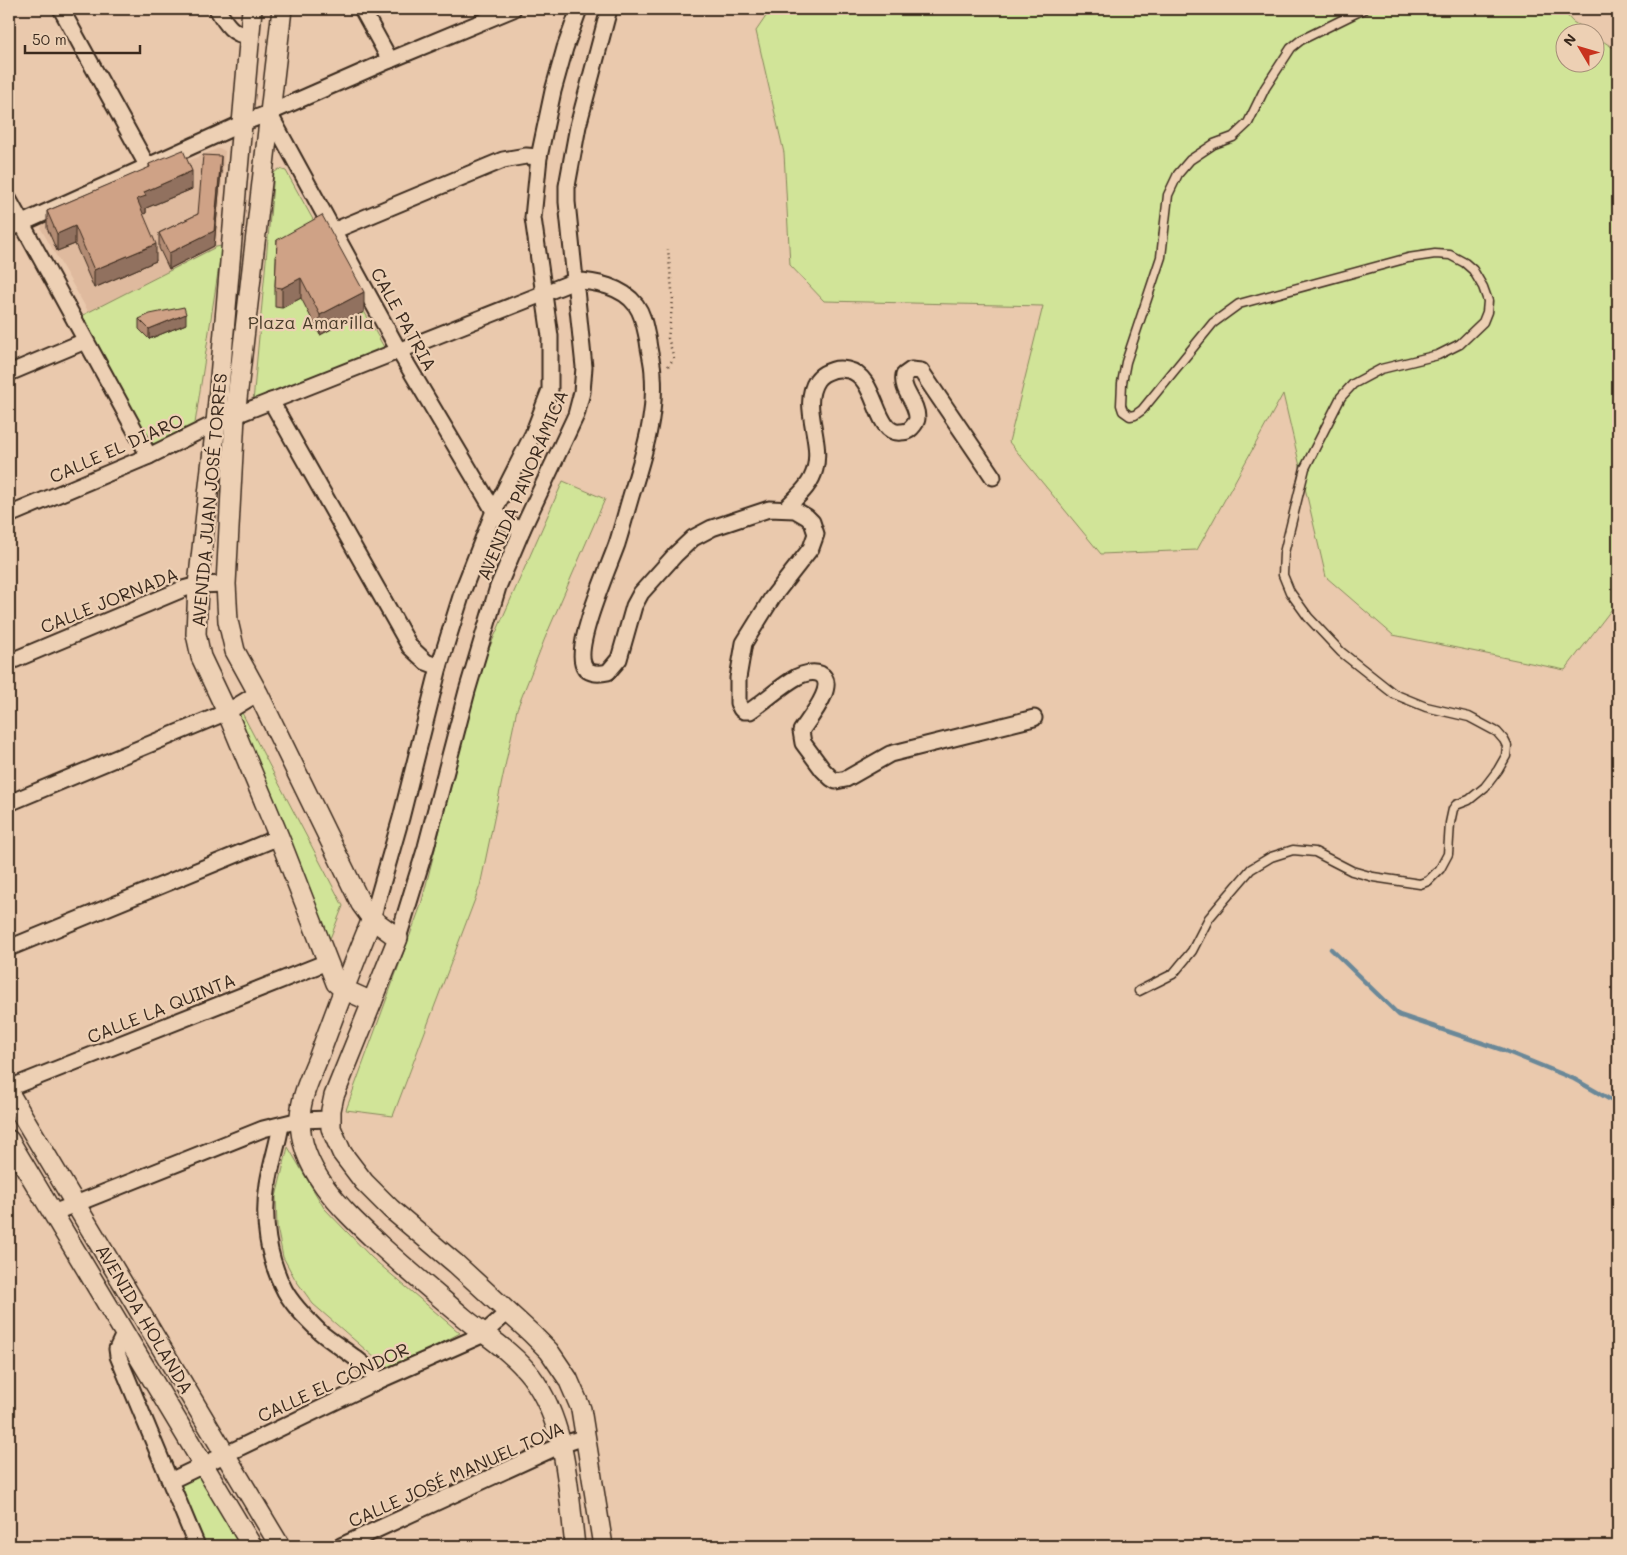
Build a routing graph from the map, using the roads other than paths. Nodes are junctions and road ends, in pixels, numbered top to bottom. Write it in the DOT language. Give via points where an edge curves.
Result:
graph roads {
  1 [pos="61,9"];
  2 [pos="217,9"];
  3 [pos="252,9"];
  4 [pos="282,9"];
  5 [pos="362,9"];
  6 [pos="513,9"];
  7 [pos="579,9"];
  8 [pos="609,9"];
  9 [pos="1364,9"];
  10 [pos="249,36"];
  11 [pos="390,60"];
  12 [pos="269,113"];
  13 [pos="243,123"];
  14 [pos="539,157"];
  15 [pos="148,167"];
  16 [pos="9,200"];
  17 [pos="15,226"];
  18 [pos="333,231"];
  19 [pos="575,281"];
  20 [pos="544,293"];
  21 [pos="85,341"];
  22 [pos="399,351"];
  23 [pos="9,373"];
  24 [pos="271,402"];
  25 [pos="235,416"];
  26 [pos="216,423"];
  27 [pos="149,456"];
  28 [pos="993,477"];
  29 [pos="788,509"];
  30 [pos="494,511"];
  31 [pos="9,515"];
  32 [pos="522,530"];
  33 [pos="226,584"];
  34 [pos="198,585"];
  35 [pos="9,662"];
  36 [pos="439,667"];
  37 [pos="258,693"];
  38 [pos="226,712"];
  39 [pos="1034,718"];
  40 [pos="9,803"];
  41 [pos="278,837"];
  42 [pos="372,919"];
  43 [pos="398,938"];
  44 [pos="9,948"];
  45 [pos="327,962"];
  46 [pos="343,989"];
  47 [pos="1139,991"];
  48 [pos="372,1002"];
  49 [pos="9,1088"];
  50 [pos="9,1092"];
  51 [pos="330,1119"];
  52 [pos="300,1120"];
  53 [pos="281,1124"];
  54 [pos="10,1144"];
  55 [pos="75,1203"];
  56 [pos="53,1213"];
  57 [pos="508,1312"];
  58 [pos="485,1333"];
  59 [pos="124,1334"];
  60 [pos="378,1380"];
  61 [pos="585,1437"];
  62 [pos="561,1445"];
  63 [pos="225,1453"];
  64 [pos="204,1464"];
  65 [pos="170,1481"];
  66 [pos="197,1546"];
  67 [pos="252,1546"];
  68 [pos="280,1546"];
  69 [pos="341,1546"];
  70 [pos="575,1546"];
  71 [pos="603,1546"];
  1 -- 15 [label="street"];
  2 -- 10 [label="street" via="233,31"];
  3 -- 10 [label="street, AVENIDA JUAN JOSÉ TORRES"];
  4 -- 12 [label="street, AVENIDA JUAN JOSÉ TORRES"];
  5 -- 11 [label="street"];
  6 -- 11 [label="street"];
  7 -- 14 [label="street, AVENIDA PANORÁMICA" via="553,91"];
  8 -- 19 [label="street, AVENIDA PANORÁMICA" via="578,126 567,186"];
  9 -- 47 [label="lane" via="1291,48 1248,123 1233,136 1190,160 1178,174 1168,195 1161,257 1126,362 1121,406 1130,416 1142,410 1213,323 1239,304 1408,258 1450,255 1473,270 1488,301 1483,322 1460,344 1438,356 1380,370 1353,384 1341,397 1305,468 1284,553 1283,575 1290,592 1308,617 1341,652 1394,694 1426,707 1469,717 1497,732 1507,746 1506,756 1485,787 1456,805 1450,823 1448,854 1428,881 1420,884 1373,877 1352,871 1315,852 1293,850 1271,857 1252,869 1209,918 1192,951 1173,974"];
  10 -- 13 [label="street, AVENIDA JUAN JOSÉ TORRES"];
  11 -- 12 [label="street"];
  12 -- 13 [label="street"];
  12 -- 18 [label="street, CALE PATRIA"];
  12 -- 25 [label="street, AVENIDA JUAN JOSÉ TORRES"];
  13 -- 15 [label="street"];
  13 -- 26 [label="street, AVENIDA JUAN JOSÉ TORRES"];
  14 -- 18 [label="street" via="502,160"];
  14 -- 20 [label="street, AVENIDA PANORÁMICA" via="534,218"];
  15 -- 17 [label="street"];
  16 -- 17 [label="street"];
  17 -- 21 [label="street"];
  18 -- 22 [label="street, CALE PATRIA"];
  19 -- 20 [label="street, CALLE EL DIARO"];
  19 -- 29 [label="street" via="604,285 627,296 636,306 644,322 653,374 649,436 617,543 584,636 582,654 587,670 598,674 608,672 619,659 641,592 693,538 712,528 769,509"];
  19 -- 32 [label="street, AVENIDA PANORÁMICA" via="584,367 582,392 576,414"];
  20 -- 22 [label="street, CALLE EL DIARO"];
  20 -- 30 [label="street, AVENIDA PANORÁMICA" via="550,336 550,390 534,434"];
  21 -- 23 [label="street"];
  21 -- 27 [label="street"];
  22 -- 24 [label="street, CALLE EL DIARO"];
  22 -- 30 [label="street, CALE PATRIA"];
  24 -- 25 [label="street, CALLE EL DIARO"];
  24 -- 36 [label="street" via="410,647 426,662"];
  25 -- 26 [label="street, CALLE EL DIARO"];
  25 -- 33 [label="street, AVENIDA JUAN JOSÉ TORRES"];
  26 -- 27 [label="street, CALLE EL DIARO"];
  26 -- 34 [label="street, AVENIDA JUAN JOSÉ TORRES"];
  27 -- 31 [label="street, CALLE EL DIARO"];
  28 -- 29 [label="street" via="920,371 911,370 904,375 902,383 917,418 908,431 897,433 884,422 866,381 854,371 839,368 818,378 811,392 817,444 815,469 807,486"];
  29 -- 39 [label="street" via="808,517 816,534 811,548 772,598 744,643 738,678 741,709 750,711 796,678 810,673 819,674 824,678 825,692 801,731 802,743 836,781 846,779 890,754"];
  30 -- 32 [label="street, CALE PATRIA" via="504,522"];
  30 -- 36 [label="street, AVENIDA PANORÁMICA" via="463,590"];
  32 -- 43 [label="street, AVENIDA PANORÁMICA" via="492,606"];
  33 -- 34 [label="street, CALLE JORNADA"];
  33 -- 37 [label="street, AVENIDA JUAN JOSÉ TORRES" via="230,636"];
  34 -- 35 [label="street, CALLE JORNADA"];
  34 -- 38 [label="street, AVENIDA JUAN JOSÉ TORRES" via="196,634 201,657"];
  36 -- 42 [label="street, AVENIDA PANORÁMICA"];
  37 -- 38 [label="street"];
  37 -- 42 [label="street, AVENIDA JUAN JOSÉ TORRES" via="361,904"];
  38 -- 40 [label="street"];
  38 -- 41 [label="street, AVENIDA JUAN JOSÉ TORRES"];
  41 -- 44 [label="street"];
  41 -- 45 [label="street, AVENIDA JUAN JOSÉ TORRES"];
  42 -- 43 [label="street, AVENIDA JUAN JOSÉ TORRES"];
  42 -- 46 [label="street"];
  43 -- 48 [label="street"];
  45 -- 46 [label="street, AVENIDA JUAN JOSÉ TORRES" via="336,983"];
  45 -- 49 [label="street, CALLE LA QUINTA"];
  46 -- 48 [label="street"];
  46 -- 52 [label="street" via="301,1104"];
  48 -- 51 [label="street" via="334,1096"];
  50 -- 55 [label="street, AVENIDA HOLANDA"];
  51 -- 52 [label="street"];
  51 -- 57 [label="street" via="342,1153 364,1182"];
  52 -- 53 [label="street"];
  52 -- 58 [label="street" via="302,1140 311,1163 343,1211 402,1266"];
  53 -- 55 [label="street"];
  53 -- 60 [label="street" via="266,1200 266,1223 277,1272 304,1315"];
  54 -- 56 [label="street, AVENIDA HOLANDA"];
  55 -- 56 [label="street"];
  55 -- 63 [label="street, AVENIDA HOLANDA"];
  56 -- 59 [label="street, AVENIDA HOLANDA"];
  57 -- 58 [label="street, CALLE EL CÓNDOR"];
  57 -- 61 [label="street" via="549,1351 568,1380 581,1409"];
  58 -- 60 [label="street, CALLE EL CÓNDOR"];
  58 -- 62 [label="street" via="512,1354 531,1376 556,1420"];
  59 -- 64 [label="street, AVENIDA HOLANDA"];
  59 -- 65 [label="street" via="117,1349 118,1356"];
  60 -- 63 [label="street, CALLE EL CÓNDOR"];
  61 -- 62 [label="street, CALLE JOSÉ MANUEL TOVA"];
  61 -- 71 [label="street"];
  62 -- 69 [label="street, CALLE JOSÉ MANUEL TOVA"];
  62 -- 70 [label="street"];
  63 -- 64 [label="street, CALLE EL CÓNDOR"];
  63 -- 68 [label="street, AVENIDA HOLANDA"];
  64 -- 65 [label="street, CALLE EL CÓNDOR"];
  64 -- 67 [label="street, AVENIDA HOLANDA"];
  65 -- 66 [label="street"];
}
